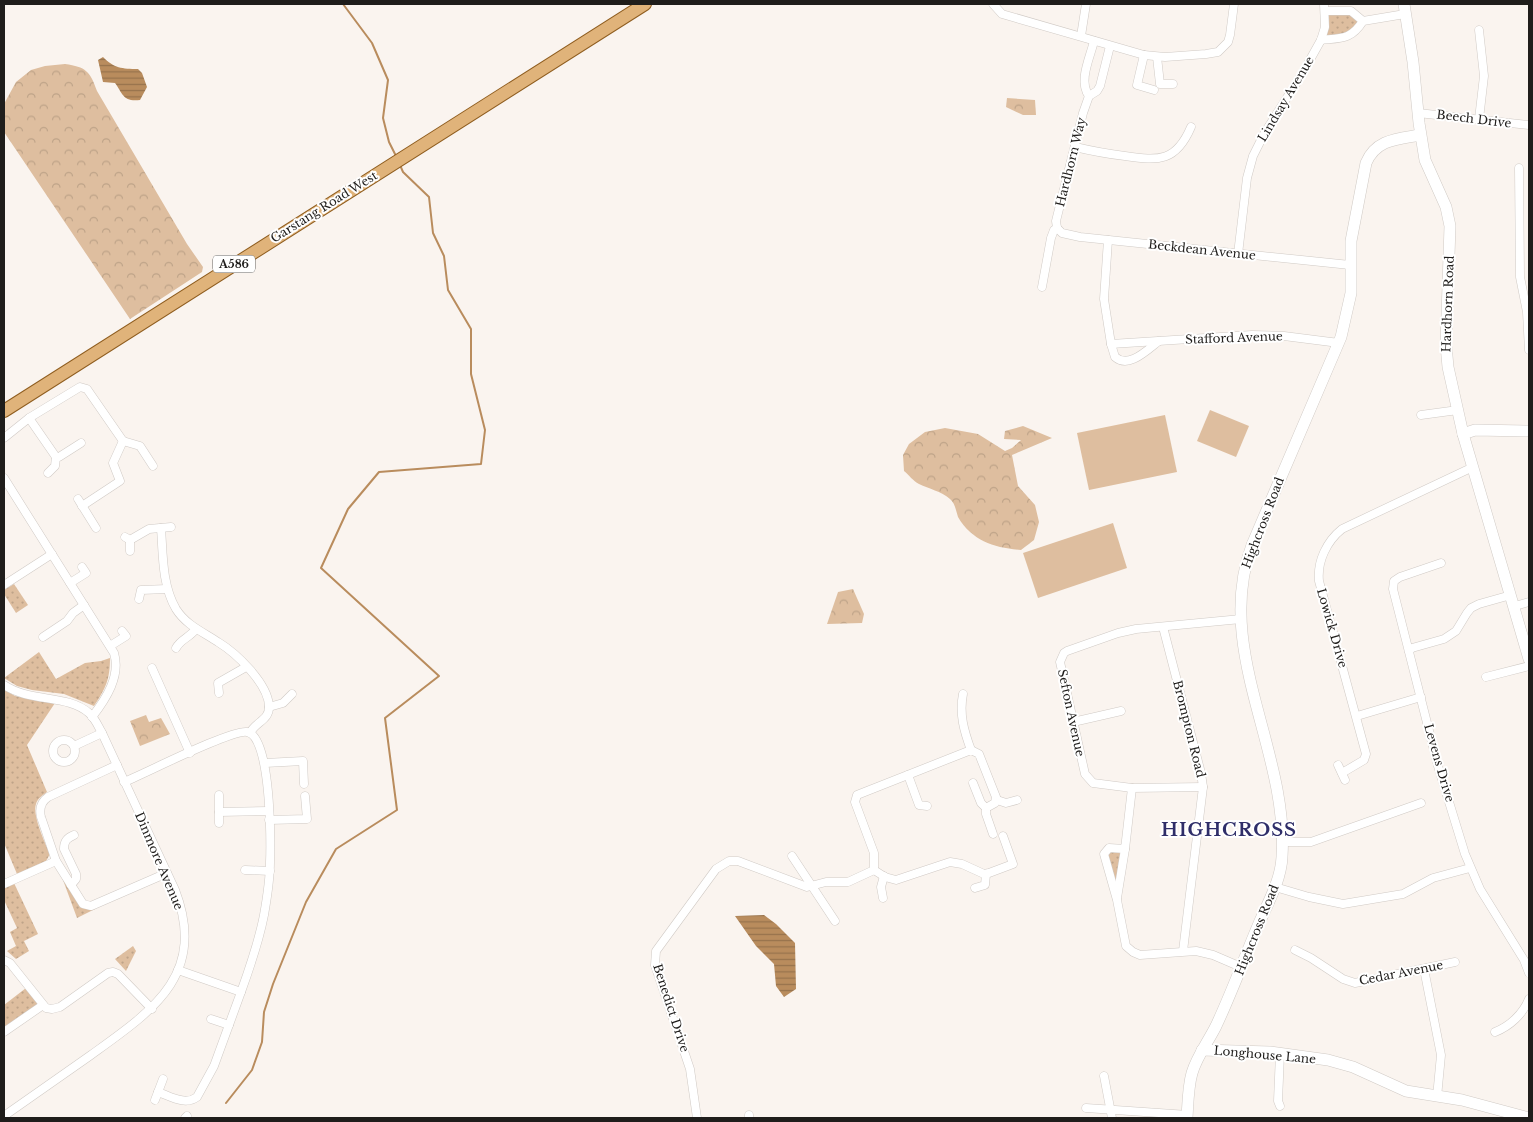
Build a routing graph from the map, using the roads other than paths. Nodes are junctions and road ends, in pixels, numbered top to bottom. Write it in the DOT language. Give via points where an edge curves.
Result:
graph roads {
  1 [pos="645,4"];
  2 [pos="993,4"];
  3 [pos="1086,4"];
  4 [pos="1234,4"];
  5 [pos="1325,7"];
  6 [pos="1404,9"];
  7 [pos="1363,21"];
  8 [pos="1479,30"];
  9 [pos="1081,36"];
  10 [pos="1321,40"];
  11 [pos="1094,41"];
  12 [pos="1110,46"];
  13 [pos="1144,55"];
  14 [pos="1157,57"];
  15 [pos="1172,84"];
  16 [pos="1154,90"];
  17 [pos="1089,96"];
  18 [pos="1418,112"];
  19 [pos="1480,119"];
  20 [pos="1529,125"];
  21 [pos="1191,127"];
  22 [pos="1420,135"];
  23 [pos="1075,147"];
  24 [pos="1519,168"];
  25 [pos="1520,196"];
  26 [pos="1529,197"];
  27 [pos="1057,228"];
  28 [pos="1108,240"];
  29 [pos="1238,254"];
  30 [pos="1350,265"];
  31 [pos="1042,287"];
  32 [pos="1159,341"];
  33 [pos="1339,343"];
  34 [pos="1111,344"];
  35 [pos="1529,350"];
  36 [pos="4,410"];
  37 [pos="1458,410"];
  38 [pos="1425,417"];
  39 [pos="29,418"];
  40 [pos="1529,431"];
  41 [pos="1463,434"];
  42 [pos="4,438"];
  43 [pos="123,441"];
  44 [pos="80,444"];
  45 [pos="56,457"];
  46 [pos="153,466"];
  47 [pos="1473,467"];
  48 [pos="48,473"];
  49 [pos="4,478"];
  50 [pos="171,527"];
  51 [pos="96,528"];
  52 [pos="161,528"];
  53 [pos="130,551"];
  54 [pos="52,554"];
  55 [pos="82,567"];
  56 [pos="1437,575"];
  57 [pos="70,583"];
  58 [pos="136,583"];
  59 [pos="4,584"];
  60 [pos="167,589"];
  61 [pos="1511,595"];
  62 [pos="1529,602"];
  63 [pos="84,605"];
  64 [pos="1515,606"];
  65 [pos="1241,619"];
  66 [pos="1163,627"];
  67 [pos="196,629"];
  68 [pos="122,631"];
  69 [pos="44,633"];
  70 [pos="110,646"];
  71 [pos="176,648"];
  72 [pos="1410,651"];
  73 [pos="1529,659"];
  74 [pos="246,666"];
  75 [pos="1529,666"];
  76 [pos="152,668"];
  77 [pos="1486,677"];
  78 [pos="157,680"];
  79 [pos="149,683"];
  80 [pos="4,685"];
  81 [pos="219,693"];
  82 [pos="292,694"];
  83 [pos="1421,696"];
  84 [pos="953,699"];
  85 [pos="269,707"];
  86 [pos="1121,710"];
  87 [pos="92,716"];
  88 [pos="1357,716"];
  89 [pos="1073,722"];
  90 [pos="102,732"];
  91 [pos="250,732"];
  92 [pos="74,746"];
  93 [pos="971,750"];
  94 [pos="190,752"];
  95 [pos="265,762"];
  96 [pos="117,765"];
  97 [pos="1338,765"];
  98 [pos="908,775"];
  99 [pos="124,782"];
  100 [pos="973,783"];
  101 [pos="304,784"];
  102 [pos="1203,787"];
  103 [pos="1132,788"];
  104 [pos="218,795"];
  105 [pos="305,796"];
  106 [pos="997,800"];
  107 [pos="1017,800"];
  108 [pos="1421,803"];
  109 [pos="920,807"];
  110 [pos="986,808"];
  111 [pos="269,811"];
  112 [pos="219,812"];
  113 [pos="269,820"];
  114 [pos="219,823"];
  115 [pos="993,834"];
  116 [pos="74,835"];
  117 [pos="1003,836"];
  118 [pos="1282,842"];
  119 [pos="1125,849"];
  120 [pos="792,856"];
  121 [pos="56,861"];
  122 [pos="1013,864"];
  123 [pos="1470,868"];
  124 [pos="85,870"];
  125 [pos="245,870"];
  126 [pos="270,870"];
  127 [pos="874,870"];
  128 [pos="167,873"];
  129 [pos="1017,873"];
  130 [pos="76,874"];
  131 [pos="986,874"];
  132 [pos="884,876"];
  133 [pos="4,884"];
  134 [pos="71,885"];
  135 [pos="812,886"];
  136 [pos="1275,887"];
  137 [pos="975,888"];
  138 [pos="883,898"];
  139 [pos="1117,900"];
  140 [pos="835,921"];
  141 [pos="1296,950"];
  142 [pos="1183,951"];
  143 [pos="4,960"];
  144 [pos="1454,962"];
  145 [pos="1241,967"];
  146 [pos="1424,969"];
  147 [pos="178,970"];
  148 [pos="1529,973"];
  149 [pos="241,992"];
  150 [pos="1529,999"];
  151 [pos="43,1006"];
  152 [pos="152,1009"];
  153 [pos="212,1019"];
  154 [pos="229,1024"];
  155 [pos="4,1032"];
  156 [pos="1495,1032"];
  157 [pos="1202,1050"];
  158 [pos="1280,1054"];
  159 [pos="1104,1076"];
  160 [pos="163,1079"];
  161 [pos="158,1092"];
  162 [pos="1437,1097"];
  163 [pos="155,1100"];
  164 [pos="1280,1106"];
  165 [pos="1086,1108"];
  166 [pos="1110,1109"];
  167 [pos="4,1116"];
  168 [pos="1188,1116"];
  169 [pos="697,1118"];
  170 [pos="1112,1118"];
  171 [pos="1529,1118"];
  1 -- 36 [label="main road, Garstang Road West / A586"];
  2 -- 9 [label="street" via="1002,14"];
  3 -- 9 [label="street"];
  4 -- 14 [label="street" via="1228,42 1218,52"];
  5 -- 7 [label="street" via="1350,11"];
  5 -- 10 [label="street, Lindsay Avenue"];
  6 -- 7 [label="street"];
  6 -- 18 [label="street, Hardhorn Road" via="1414,62"];
  7 -- 10 [label="street" via="1348,36"];
  8 -- 19 [label="street" via="1484,76"];
  9 -- 11 [label="street"];
  10 -- 29 [label="street, Lindsay Avenue" via="1253,156 1247,178"];
  11 -- 12 [label="street"];
  11 -- 17 [label="street, Hardhorn Way" via="1084,80"];
  12 -- 13 [label="street"];
  12 -- 17 [label="street, Hardhorn Way" via="1100,86"];
  13 -- 14 [label="street"];
  13 -- 16 [label="street" via="1137,85"];
  14 -- 15 [label="street" via="1160,84"];
  17 -- 23 [label="street, Hardhorn Way"];
  18 -- 19 [label="street, Beech Drive"];
  18 -- 22 [label="street, Hardhorn Road"];
  19 -- 20 [label="street, Beech Drive"];
  21 -- 23 [label="street" via="1178,149 1162,158 1144,159"];
  22 -- 30 [label="street, Highcross Road" via="1386,142 1368,156 1351,241"];
  22 -- 37 [label="street, Hardhorn Road" via="1425,160 1450,220 1446,352"];
  23 -- 27 [label="street, Hardhorn Way"];
  24 -- 25 [label="street"];
  25 -- 26 [label="street"];
  25 -- 35 [label="street" via="1520,277 1527,312"];
  27 -- 28 [label="street, Beckdean Avenue" via="1069,235"];
  27 -- 31 [label="street, Hardhorn Way" via="1051,238"];
  28 -- 29 [label="street, Beckdean Avenue"];
  28 -- 34 [label="street" via="1104,291"];
  29 -- 30 [label="street, Beckdean Avenue"];
  30 -- 33 [label="street, Highcross Road" via="1348,310"];
  32 -- 33 [label="street, Stafford Avenue" via="1267,335"];
  32 -- 34 [label="street, Stafford Avenue"];
  32 -- 34 [label="street" via="1128,361 1115,357"];
  33 -- 65 [label="street, Highcross Road" via="1251,547 1241,586"];
  37 -- 38 [label="street"];
  37 -- 41 [label="street, Hardhorn Road"];
  39 -- 42 [label="street"];
  39 -- 43 [label="street" via="83,387"];
  39 -- 45 [label="street"];
  40 -- 41 [label="street" via="1475,430"];
  41 -- 47 [label="street, Hardhorn Road"];
  43 -- 46 [label="street" via="140,446"];
  43 -- 51 [label="street" via="113,463 120,481 80,502"];
  44 -- 45 [label="street"];
  45 -- 48 [label="street" via="55,466"];
  47 -- 61 [label="street, Hardhorn Road"];
  47 -- 88 [label="street, Lowick Drive" via="1342,529 1328,543 1319,568 1319,581"];
  49 -- 54 [label="street"];
  50 -- 52 [label="street"];
  52 -- 53 [label="street" via="128,538"];
  52 -- 60 [label="street"];
  54 -- 57 [label="street"];
  54 -- 59 [label="street"];
  55 -- 57 [label="street" via="86,573"];
  56 -- 72 [label="street, Levens Drive" via="1437,564 1394,581"];
  57 -- 63 [label="street"];
  58 -- 60 [label="street" via="140,594"];
  60 -- 67 [label="street" via="177,611"];
  61 -- 64 [label="street, Hardhorn Road"];
  61 -- 72 [label="street" via="1471,608 1453,634"];
  62 -- 64 [label="street"];
  63 -- 69 [label="street" via="67,622"];
  63 -- 70 [label="street"];
  64 -- 73 [label="street, Hardhorn Road"];
  65 -- 66 [label="street, Sefton Avenue"];
  65 -- 118 [label="street, Highcross Road" via="1248,671 1274,770"];
  66 -- 89 [label="street, Sefton Avenue" via="1126,631 1064,653 1060,662"];
  66 -- 102 [label="street, Brompton Road"];
  67 -- 71 [label="street" via="190,637 179,638"];
  67 -- 74 [label="street" via="225,647"];
  68 -- 70 [label="street" via="126,636"];
  70 -- 87 [label="street" via="117,662 116,673"];
  72 -- 83 [label="street, Levens Drive"];
  74 -- 81 [label="street" via="216,681"];
  74 -- 85 [label="street" via="262,686"];
  75 -- 77 [label="street"];
  76 -- 78 [label="street"];
  78 -- 79 [label="street"];
  78 -- 94 [label="street"];
  80 -- 87 [label="street, Dinmore Avenue" via="19,694 76,705"];
  82 -- 85 [label="street" via="283,702"];
  83 -- 88 [label="street"];
  83 -- 123 [label="street, Levens Drive" via="1438,766"];
  84 -- 93 [label="street" via="962,698 962,722"];
  85 -- 91 [label="street" via="265,718"];
  86 -- 89 [label="street"];
  87 -- 90 [label="street, Dinmore Avenue"];
  88 -- 97 [label="street, Lowick Drive" via="1366,754 1364,760 1344,777"];
  89 -- 103 [label="street, Sefton Avenue" via="1087,777 1093,783"];
  90 -- 92 [label="street"];
  90 -- 96 [label="street, Dinmore Avenue"];
  91 -- 94 [label="street" via="233,734"];
  91 -- 95 [label="street" via="258,740"];
  93 -- 98 [label="street"];
  93 -- 106 [label="street" via="979,754"];
  94 -- 99 [label="street"];
  95 -- 101 [label="street" via="303,762"];
  95 -- 111 [label="street"];
  96 -- 99 [label="street, Dinmore Avenue"];
  96 -- 121 [label="street" via="48,797 41,805 39,812"];
  98 -- 109 [label="street"];
  98 -- 127 [label="street" via="859,793 856,798 874,853"];
  99 -- 128 [label="street, Dinmore Avenue"];
  100 -- 110 [label="street"];
  102 -- 103 [label="street, Sefton Avenue"];
  102 -- 142 [label="street, Brompton Road"];
  103 -- 119 [label="street"];
  104 -- 112 [label="street"];
  105 -- 113 [label="street" via="307,819"];
  106 -- 107 [label="street" via="1006,803"];
  106 -- 110 [label="street"];
  108 -- 118 [label="street" via="1311,842"];
  110 -- 115 [label="street"];
  111 -- 112 [label="street"];
  111 -- 113 [label="street"];
  112 -- 114 [label="street"];
  113 -- 126 [label="street"];
  116 -- 130 [label="street" via="65,841 64,849"];
  117 -- 122 [label="street"];
  118 -- 136 [label="street, Highcross Road" via="1282,865"];
  119 -- 139 [label="street"];
  119 -- 139 [label="street" via="1109,848 1104,854"];
  120 -- 135 [label="street"];
  121 -- 133 [label="street"];
  121 -- 134 [label="street"];
  122 -- 129 [label="street"];
  122 -- 131 [label="street"];
  123 -- 136 [label="street" via="1433,878 1403,894 1343,904"];
  123 -- 148 [label="street, Levens Drive"];
  124 -- 130 [label="street"];
  125 -- 126 [label="street"];
  126 -- 149 [label="street" via="261,930"];
  127 -- 132 [label="street"];
  127 -- 135 [label="street, Benedict Drive" via="848,882"];
  128 -- 134 [label="street" via="91,906 83,904"];
  128 -- 147 [label="street, Dinmore Avenue" via="184,920 184,944"];
  130 -- 134 [label="street"];
  131 -- 132 [label="street" via="950,862 896,880"];
  131 -- 137 [label="street" via="984,885"];
  132 -- 138 [label="street"];
  135 -- 140 [label="street"];
  135 -- 169 [label="street, Benedict Drive" via="802,886 738,860 729,861 716,869 656,951 655,965 690,1069"];
  136 -- 145 [label="street, Highcross Road"];
  139 -- 142 [label="street" via="1126,946 1132,952 1140,955"];
  141 -- 146 [label="street, Cedar Avenue" via="1352,982"];
  142 -- 145 [label="street" via="1207,953"];
  143 -- 151 [label="street" via="10,963"];
  144 -- 146 [label="street, Cedar Avenue"];
  145 -- 157 [label="street, Highcross Road"];
  146 -- 162 [label="street" via="1442,1055"];
  147 -- 149 [label="street"];
  147 -- 152 [label="street, Dinmore Avenue"];
  149 -- 154 [label="street"];
  150 -- 156 [label="street" via="1506,1028"];
  151 -- 152 [label="street" via="49,1009 60,1007 113,972"];
  151 -- 155 [label="street"];
  152 -- 167 [label="street, Dinmore Avenue"];
  153 -- 154 [label="street"];
  154 -- 161 [label="street" via="214,1066 197,1097 185,1102"];
  157 -- 158 [label="street, Longhouse Lane"];
  157 -- 168 [label="street, Highcross Road" via="1191,1076"];
  158 -- 162 [label="street, Longhouse Lane" via="1340,1063 1406,1091"];
  158 -- 164 [label="street"];
  159 -- 166 [label="street"];
  160 -- 161 [label="street"];
  161 -- 163 [label="street"];
  162 -- 171 [label="street, Longhouse Lane" via="1462,1100"];
  165 -- 166 [label="street"];
  166 -- 168 [label="street"];
  166 -- 170 [label="street"];
}
